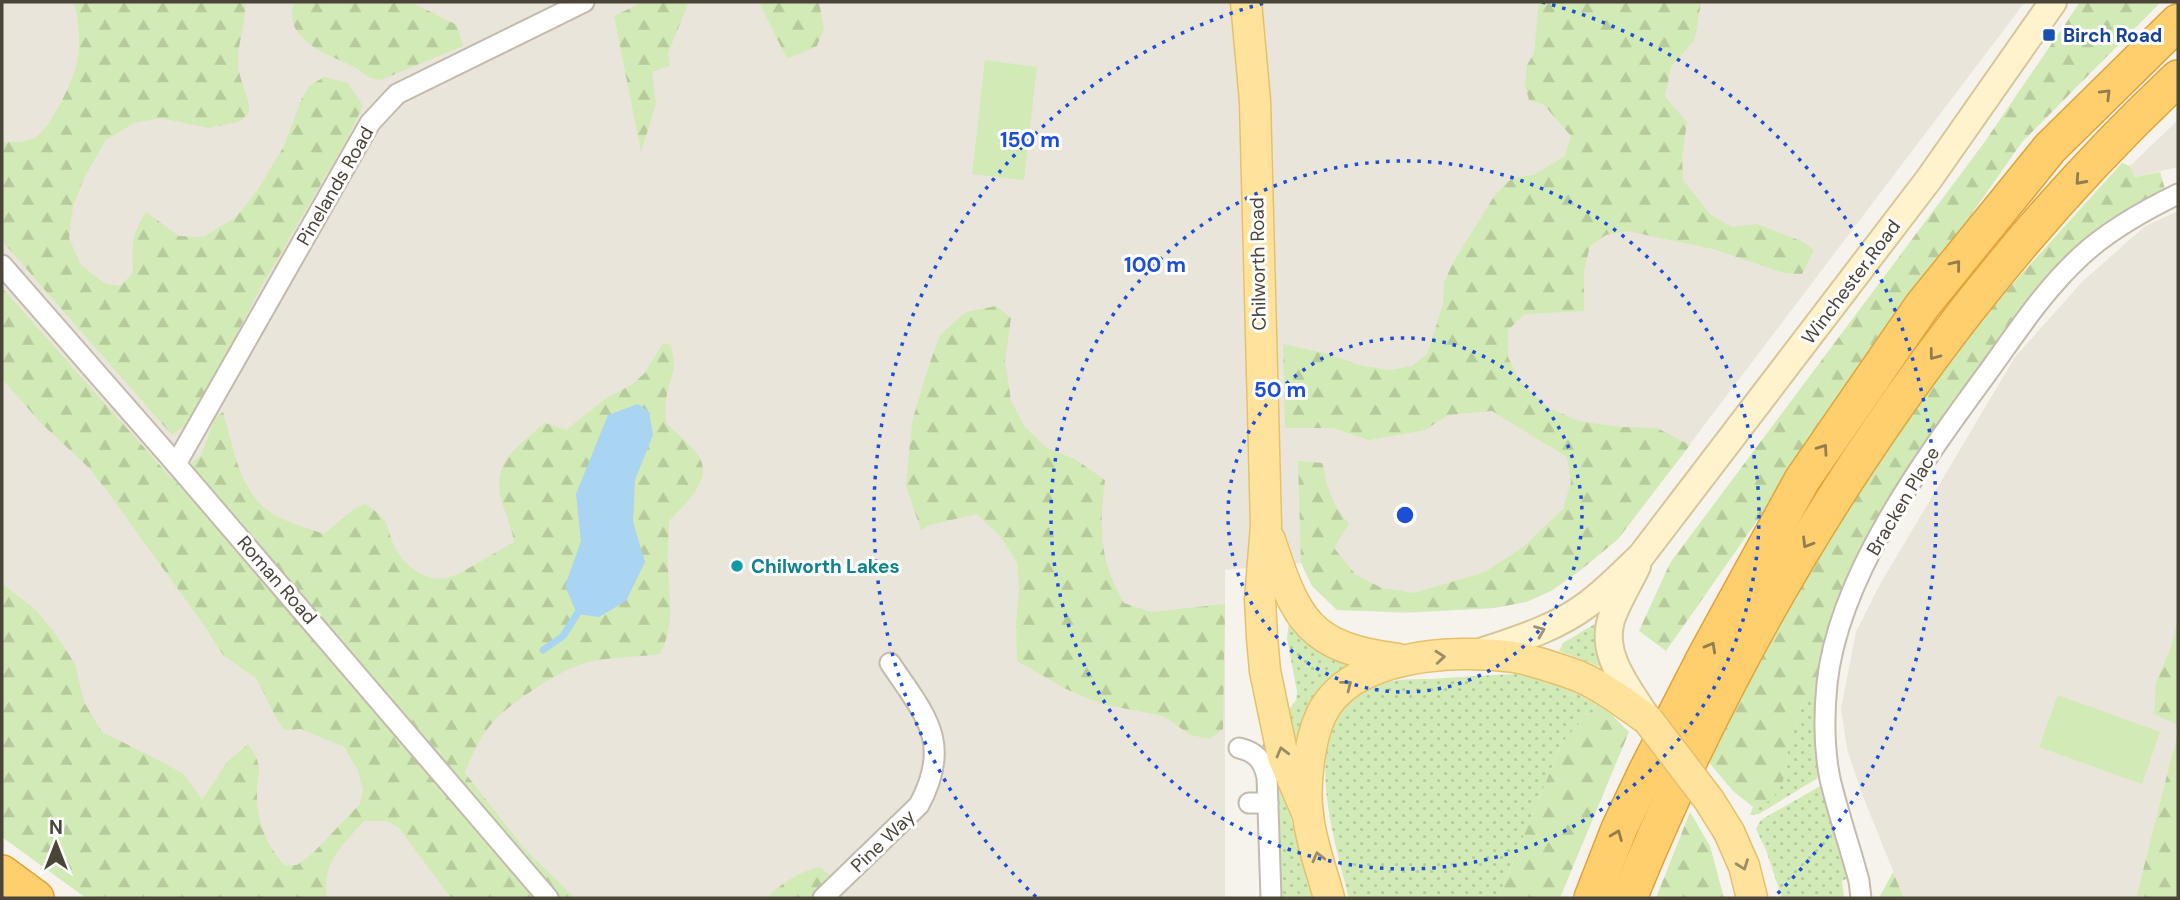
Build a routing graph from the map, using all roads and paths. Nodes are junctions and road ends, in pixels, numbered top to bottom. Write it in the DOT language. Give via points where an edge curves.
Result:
graph roads {
  1 [pos="584,2"];
  2 [pos="1247,2"];
  3 [pos="2053,2"];
  4 [pos="2178,22"];
  5 [pos="2178,78"];
  6 [pos="2178,194"];
  7 [pos="2,265"];
  8 [pos="176,464"];
  9 [pos="1266,526"];
  10 [pos="1641,556"];
  11 [pos="1476,654"];
  12 [pos="1405,660"];
  13 [pos="890,663"];
  14 [pos="1648,720"];
  15 [pos="1239,748"];
  16 [pos="1308,815"];
  17 [pos="2,873"];
  18 [pos="36,898"];
  19 [pos="548,898"];
  20 [pos="823,898"];
  21 [pos="1271,898"];
  22 [pos="1329,898"];
  23 [pos="1592,898"];
  24 [pos="1629,898"];
  25 [pos="1752,898"];
  26 [pos="1861,898"];
  1 -- 8 [label="street, Pinelands Road" via="397,94 370,123"];
  2 -- 9 [label="main road, Chilworth Road" via="1255,101"];
  3 -- 10 [label="street, Winchester Road" via="1929,179"];
  23 -- 4 [label="highway, one-way" via="1646,772 1802,480 1922,306 2050,148"];
  5 -- 24 [label="highway, one-way" via="2113,142 2018,249 1959,321 1849,476 1806,543 1721,697"];
  6 -- 26 [label="street, Bracken Place" via="2101,239 2044,295 1918,472 1850,595 1828,682 1827,748"];
  7 -- 8 [label="street, Roman Road"];
  8 -- 19 [label="street, Roman Road"];
  9 -- 12 [label="main road, Chilworth Road" via="1293,604 1311,626 1351,650"];
  16 -- 9 [label="main road, Chilworth Road, one-way" via="1283,757 1265,671 1260,598"];
  11 -- 10 [label="street, Winchester Road, one-way" via="1568,617"];
  10 -- 14 [label="street, Winchester Road" via="1612,619 1610,649"];
  12 -- 11 [label="main road, one-way"];
  11 -- 14 [label="main road" via="1535,661 1573,674"];
  16 -- 12 [label="main road, one-way" via="1310,757 1331,698 1362,674"];
  13 -- 20 [label="street, Pine Way" via="929,721 935,746 930,786 919,806"];
  14 -- 25 [label="main road, one-way, bridge" via="1729,832"];
  15 -- 21 [label="street" via="1261,761 1267,777 1259,803"];
  22 -- 16 [label="main road, one-way"];
  17 -- 18 [label="highway"];
}
